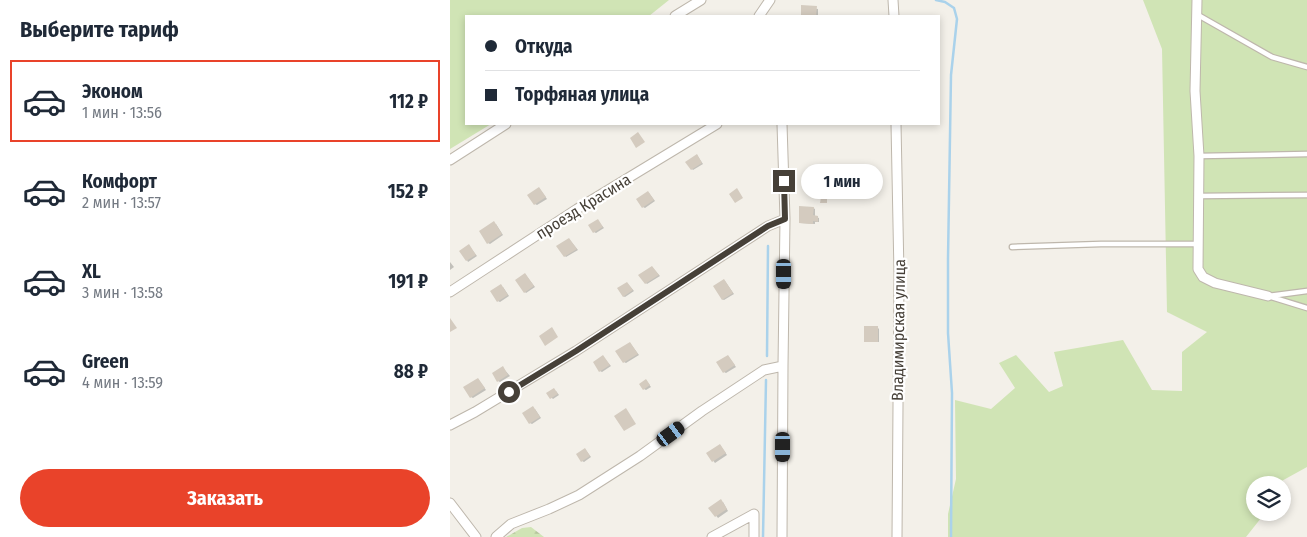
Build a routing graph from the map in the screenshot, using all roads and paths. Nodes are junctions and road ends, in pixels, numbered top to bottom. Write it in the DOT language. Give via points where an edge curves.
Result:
graph roads {
  1 [pos="700,0"];
  2 [pos="770,0"];
  3 [pos="893,0"];
  4 [pos="1197,0"];
  5 [pos="677,15"];
  6 [pos="760,15"];
  7 [pos="894,15"];
  8 [pos="1198,15"];
  9 [pos="1307,67"];
  10 [pos="504,125"];
  11 [pos="715,125"];
  12 [pos="782,125"];
  13 [pos="896,125"];
  14 [pos="1307,154"];
  15 [pos="1198,156"];
  16 [pos="450,160"];
  17 [pos="1307,195"];
  18 [pos="1199,196"];
  19 [pos="785,219"];
  20 [pos="1197,244"];
  21 [pos="1012,247"];
  22 [pos="1307,291"];
  23 [pos="450,292"];
  24 [pos="1268,296"];
  25 [pos="1307,308"];
  26 [pos="783,366"];
  27 [pos="450,425"];
  28 [pos="450,503"];
  29 [pos="476,537"];
  30 [pos="496,537"];
  31 [pos="712,537"];
  32 [pos="754,537"];
  33 [pos="782,537"];
  34 [pos="897,537"];
  1 -- 5 [label="street"];
  2 -- 6 [label="street"];
  3 -- 7 [label="street"];
  4 -- 8 [label="street"];
  8 -- 9 [label="lane" via="1272,57"];
  8 -- 15 [label="street" via="1195,91"];
  10 -- 16 [label="street"];
  11 -- 23 [label="street, проезд Красина" via="577,208"];
  12 -- 19 [label="street"];
  13 -- 34 [label="street, Владимирская улица" via="900,274"];
  14 -- 15 [label="lane"];
  15 -- 18 [label="street"];
  17 -- 18 [label="lane"];
  18 -- 20 [label="street"];
  19 -- 26 [label="street"];
  19 -- 27 [label="street" via="768,226 576,351"];
  20 -- 21 [label="lane"];
  20 -- 24 [label="street" via="1198,269 1203,277"];
  22 -- 24 [label="lane"];
  24 -- 25 [label="lane"];
  26 -- 30 [label="street" via="764,370 579,495 511,524"];
  26 -- 33 [label="street"];
  28 -- 29 [label="street"];
  31 -- 32 [label="street" via="754,514"];
}
